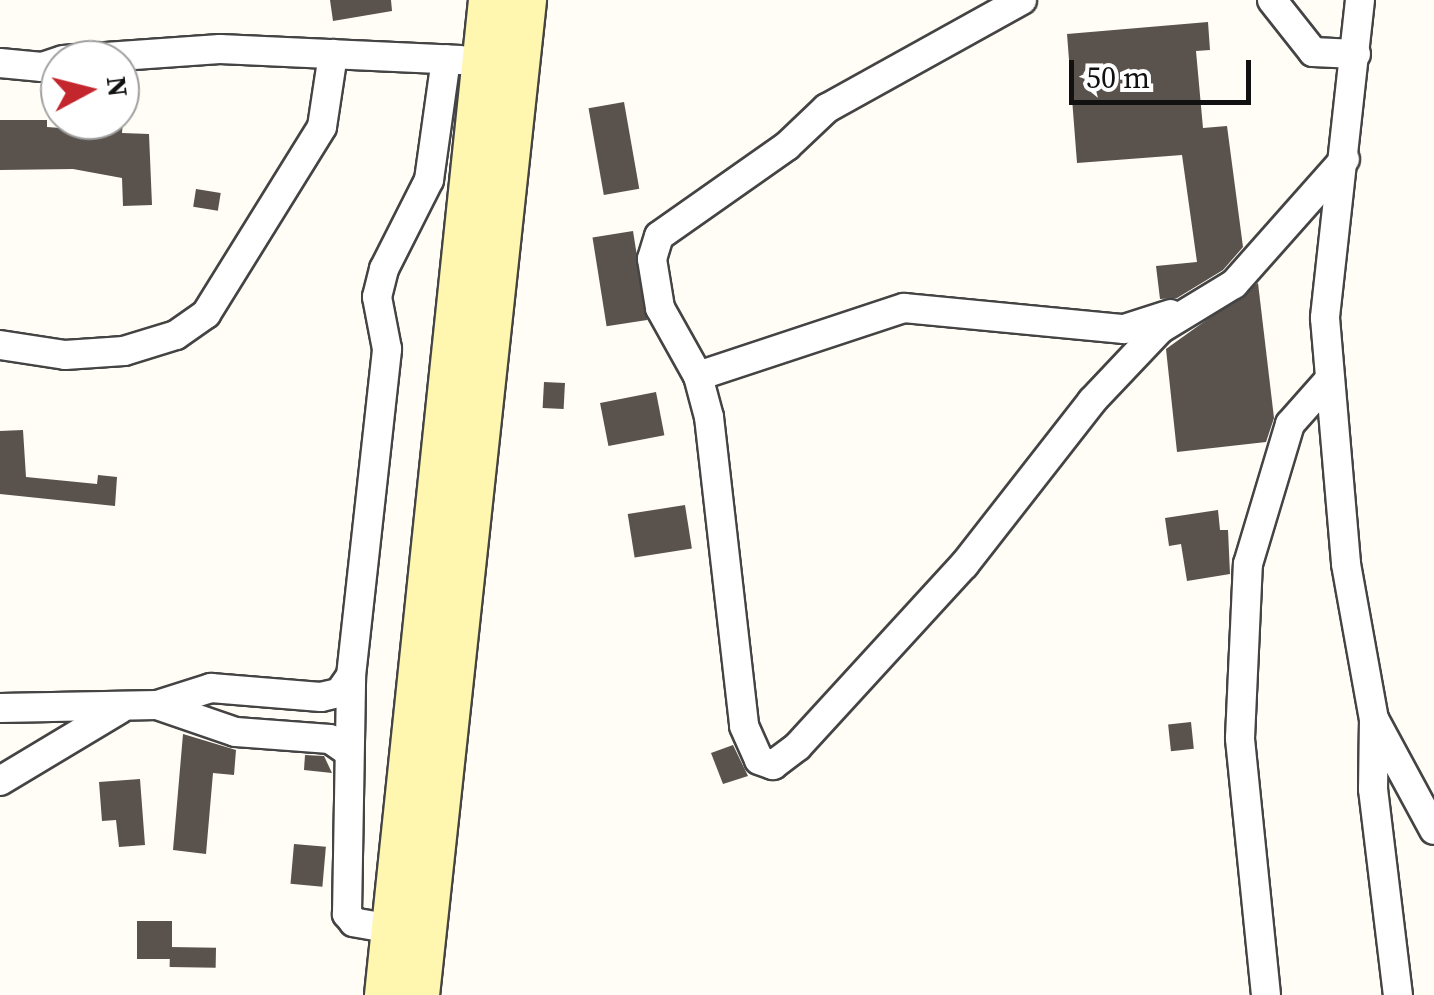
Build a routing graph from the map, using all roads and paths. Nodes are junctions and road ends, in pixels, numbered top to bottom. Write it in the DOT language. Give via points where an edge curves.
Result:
graph roads {
  1 [pos="489,0"];
  2 [pos="526,0"];
  3 [pos="1022,0"];
  4 [pos="1272,0"];
  5 [pos="1360,0"];
  6 [pos="333,54"];
  7 [pos="1356,54"];
  8 [pos="140,55"];
  9 [pos="464,60"];
  10 [pos="0,63"];
  11 [pos="40,67"];
  12 [pos="1345,160"];
  13 [pos="1195,306"];
  14 [pos="0,346"];
  15 [pos="698,376"];
  16 [pos="1330,379"];
  17 [pos="351,676"];
  18 [pos="157,706"];
  19 [pos="0,708"];
  20 [pos="121,708"];
  21 [pos="1374,718"];
  22 [pos="346,750"];
  23 [pos="0,781"];
  24 [pos="1434,830"];
  25 [pos="392,929"];
  26 [pos="385,995"];
  27 [pos="419,995"];
  28 [pos="1266,995"];
  29 [pos="1398,995"];
  1 -- 9 [label="main road"];
  2 -- 27 [label="main road"];
  3 -- 15 [label="street" via="827,108 788,146 658,236 652,258 660,308"];
  4 -- 7 [label="street" via="1313,52"];
  5 -- 7 [label="street"];
  6 -- 8 [label="street" via="220,49"];
  6 -- 9 [label="street"];
  6 -- 14 [label="street" via="322,126 206,314 176,336 124,351 66,355"];
  7 -- 12 [label="street"];
  9 -- 17 [label="street" via="429,180 384,269 378,297 387,349"];
  9 -- 25 [label="main road"];
  10 -- 11 [label="street"];
  12 -- 13 [label="street" via="1234,284"];
  12 -- 16 [label="street" via="1326,262"];
  13 -- 15 [label="street" via="1124,329 904,308"];
  13 -- 15 [label="street" via="1160,328 964,565 773,765 759,760 744,726 730,569"];
  16 -- 21 [label="street" via="1346,564"];
  16 -- 28 [label="street" via="1290,424 1248,564 1240,738"];
  17 -- 18 [label="street" via="339,693 321,697 211,688"];
  17 -- 22 [label="street"];
  18 -- 20 [label="street"];
  18 -- 22 [label="street" via="236,732 330,739"];
  19 -- 20 [label="street"];
  20 -- 23 [label="street"];
  21 -- 24 [label="street"];
  21 -- 29 [label="street" via="1373,789"];
  22 -- 25 [label="street" via="347,914 354,922"];
  25 -- 26 [label="main road"];
}
